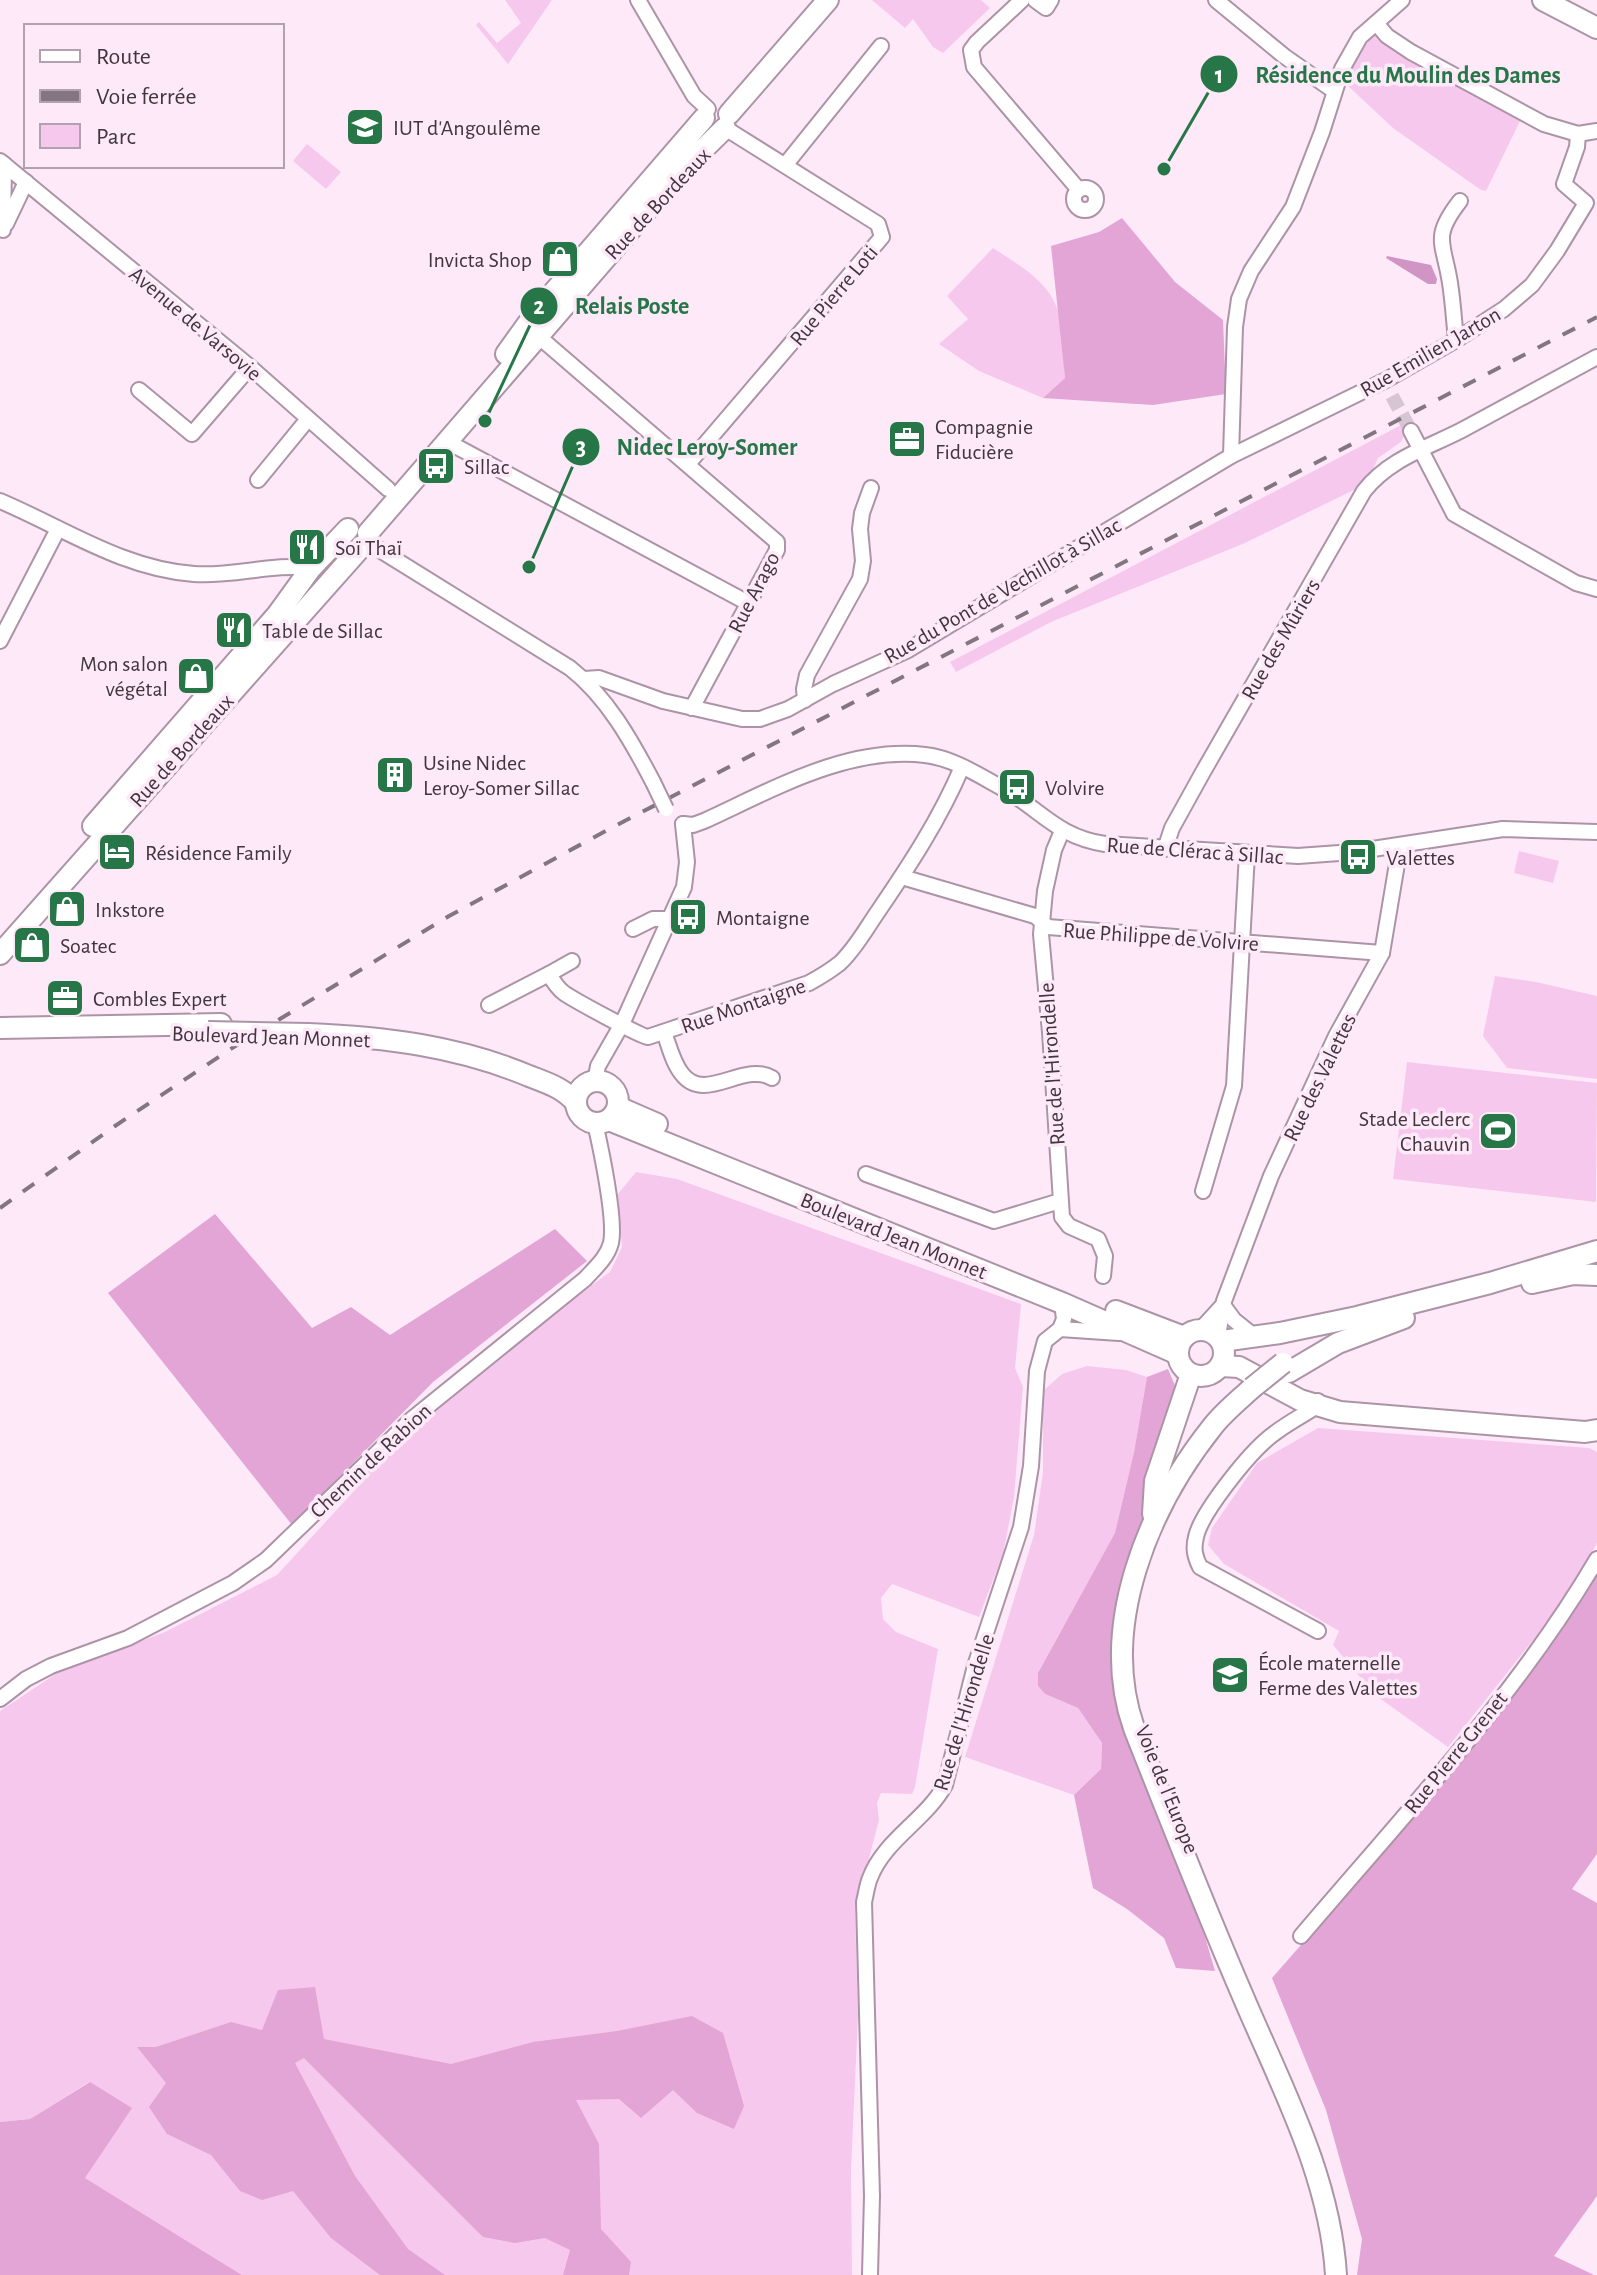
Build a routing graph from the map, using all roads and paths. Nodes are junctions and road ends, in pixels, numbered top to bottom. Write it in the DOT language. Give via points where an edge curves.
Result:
graph roads {
  1 [pos="638,0"];
  2 [pos="813,0"];
  3 [pos="828,0"];
  4 [pos="1022,0"];
  5 [pos="1035,0"];
  6 [pos="1051,0"];
  7 [pos="1216,0"];
  8 [pos="1402,0"];
  9 [pos="1543,0"];
  10 [pos="1376,23"];
  11 [pos="1597,28"];
  12 [pos="881,46"];
  13 [pos="1334,91"];
  14 [pos="717,115"];
  15 [pos="1597,131"];
  16 [pos="1578,134"];
  17 [pos="2,162"];
  18 [pos="786,164"];
  19 [pos="26,182"];
  20 [pos="1079,190"];
  21 [pos="1460,201"];
  22 [pos="1,233"];
  23 [pos="538,336"];
  24 [pos="1456,340"];
  25 [pos="1597,357"];
  26 [pos="250,367"];
  27 [pos="1386,380"];
  28 [pos="139,390"];
  29 [pos="1392,396"];
  30 [pos="308,419"];
  31 [pos="1411,431"];
  32 [pos="446,441"];
  33 [pos="1420,449"];
  34 [pos="1231,456"];
  35 [pos="688,464"];
  36 [pos="258,480"];
  37 [pos="871,488"];
  38 [pos="388,489"];
  39 [pos="0,501"];
  40 [pos="58,529"];
  41 [pos="360,535"];
  42 [pos="311,568"];
  43 [pos="1597,589"];
  44 [pos="748,603"];
  45 [pos="0,641"];
  46 [pos="584,679"];
  47 [pos="805,700"];
  48 [pos="692,708"];
  49 [pos="962,767"];
  50 [pos="683,824"];
  51 [pos="1062,831"];
  52 [pos="1597,832"];
  53 [pos="1400,846"];
  54 [pos="1165,849"];
  55 [pos="1247,854"];
  56 [pos="902,877"];
  57 [pos="671,919"];
  58 [pos="1041,921"];
  59 [pos="633,929"];
  60 [pos="0,933"];
  61 [pos="1243,943"];
  62 [pos="1382,953"];
  63 [pos="0,954"];
  64 [pos="572,961"];
  65 [pos="549,974"];
  66 [pos="489,1005"];
  67 [pos="622,1024"];
  68 [pos="0,1028"];
  69 [pos="214,1028"];
  70 [pos="664,1032"];
  71 [pos="0,1041"];
  72 [pos="772,1078"];
  73 [pos="584,1091"];
  74 [pos="607,1116"];
  75 [pos="866,1174"];
  76 [pos="1203,1191"];
  77 [pos="1060,1201"];
  78 [pos="1597,1251"];
  79 [pos="1597,1260"];
  80 [pos="1597,1275"];
  81 [pos="1103,1276"];
  82 [pos="1493,1287"];
  83 [pos="1062,1303"];
  84 [pos="1223,1305"];
  85 [pos="1060,1329"];
  86 [pos="1135,1334"];
  87 [pos="1254,1336"];
  88 [pos="1207,1344"];
  89 [pos="1191,1374"];
  90 [pos="1256,1390"];
  91 [pos="1311,1399"];
  92 [pos="1597,1420"];
  93 [pos="1597,1430"];
  94 [pos="1142,1552"];
  95 [pos="1597,1559"];
  96 [pos="1318,1631"];
  97 [pos="0,1699"];
  98 [pos="1301,1936"];
  99 [pos="870,2275"];
  100 [pos="1336,2275"];
  101 [pos="1344,2275"];
  1 -- 14 [label="street" via="694,96"];
  2 -- 14 [label="main road, Rue de Bordeaux"];
  3 -- 14 [label="main road, Rue de Bordeaux"];
  4 -- 20 [label="street" via="971,50 974,67"];
  5 -- 6 [label="street" via="1046,8"];
  7 -- 13 [label="street"];
  8 -- 10 [label="street"];
  9 -- 11 [label="main road"];
  10 -- 13 [label="street" via="1360,37"];
  10 -- 16 [label="street" via="1411,52 1544,124"];
  12 -- 18 [label="street"];
  13 -- 34 [label="street" via="1293,207 1239,299"];
  14 -- 18 [label="street, Rue Pierre Loti"];
  14 -- 23 [label="main road, Rue de Bordeaux" via="681,171"];
  14 -- 38 [label="main road, Rue de Bordeaux" via="534,315"];
  15 -- 16 [label="street"];
  16 -- 24 [label="street, Rue Emilien Jarton" via="1564,184 1586,203 1532,285"];
  17 -- 19 [label="street, Avenue de Varsovie"];
  17 -- 22 [label="street"];
  18 -- 35 [label="street, Rue Pierre Loti" via="878,224 882,237"];
  19 -- 22 [label="street"];
  19 -- 26 [label="street, Avenue de Varsovie"];
  21 -- 24 [label="street" via="1441,240"];
  23 -- 32 [label="main road, Rue de Bordeaux"];
  23 -- 35 [label="street, Rue Arago"];
  24 -- 27 [label="street, Rue Emilien Jarton"];
  25 -- 33 [label="street, Rue des Mûriers"];
  26 -- 28 [label="street" via="192,434"];
  26 -- 30 [label="street, Avenue de Varsovie"];
  27 -- 29 [label="street"];
  27 -- 34 [label="street, Rue Emilien Jarton"];
  30 -- 36 [label="street"];
  30 -- 38 [label="street, Avenue de Varsovie"];
  31 -- 33 [label="street"];
  32 -- 41 [label="main road, Rue de Bordeaux"];
  32 -- 44 [label="street"];
  33 -- 43 [label="street" via="1454,514 1576,583"];
  33 -- 54 [label="street, Rue des Mûriers" via="1376,476 1364,491 1203,772"];
  34 -- 47 [label="street, Rue du Pont de Vechillot à Sillac" via="908,650"];
  35 -- 44 [label="street, Rue Arago" via="777,542"];
  37 -- 47 [label="street" via="860,529 860,579 807,675"];
  38 -- 41 [label="main road, Rue de Bordeaux"];
  39 -- 40 [label="street"];
  40 -- 42 [label="street" via="129,561 171,572"];
  40 -- 45 [label="street"];
  41 -- 42 [label="main road, Rue de Bordeaux"];
  41 -- 46 [label="street"];
  41 -- 63 [label="main road, Rue de Bordeaux"];
  42 -- 60 [label="main road, Rue de Bordeaux" via="277,615"];
  44 -- 48 [label="street, Rue Arago"];
  46 -- 48 [label="street, Rue du Pont de Vechillot à Sillac" via="599,678"];
  46 -- 50 [label="street, bridge" via="622,727 666,809"];
  47 -- 48 [label="street, Rue du Pont de Vechillot à Sillac" via="751,720"];
  49 -- 50 [label="street, Rue de Clérac à Sillac" via="926,755 842,763 704,821"];
  49 -- 51 [label="street, Rue de Clérac à Sillac" via="1007,791"];
  49 -- 56 [label="street, Rue Montaigne"];
  50 -- 57 [label="street" via="687,872"];
  51 -- 54 [label="street, Rue de Clérac à Sillac" via="1088,841"];
  51 -- 58 [label="street, Rue de l'Hirondelle"];
  52 -- 53 [label="street, Rue de Clérac à Sillac" via="1503,829"];
  53 -- 55 [label="street, Rue de Clérac à Sillac" via="1309,856"];
  53 -- 62 [label="street, Rue des Valettes"];
  54 -- 55 [label="street, Rue de Clérac à Sillac"];
  55 -- 61 [label="street"];
  56 -- 58 [label="street, Rue Philippe de Volvire"];
  56 -- 70 [label="street, Rue Montaigne" via="858,941 825,975"];
  57 -- 59 [label="street" via="653,919"];
  57 -- 67 [label="street"];
  58 -- 61 [label="street, Rue Philippe de Volvire" via="1048,927"];
  58 -- 77 [label="street, Rue de l'Hirondelle"];
  61 -- 62 [label="street, Rue Philippe de Volvire"];
  61 -- 76 [label="street" via="1234,1086"];
  62 -- 84 [label="street, Rue des Valettes" via="1336,1036 1271,1176"];
  64 -- 65 [label="street"];
  65 -- 66 [label="street"];
  65 -- 67 [label="street, Rue Montaigne" via="566,995"];
  67 -- 70 [label="street, Rue Montaigne" via="644,1037"];
  67 -- 73 [label="street"];
  68 -- 69 [label="main road"];
  69 -- 71 [label="main road, Boulevard Jean Monnet"];
  69 -- 73 [label="main road" via="439,1038 521,1062"];
  70 -- 72 [label="street" via="689,1081 707,1085 757,1072"];
  73 -- 74 [label="main road" via="582,1117"];
  73 -- 74 [label="main road" via="605,1082 613,1088 618,1097"];
  74 -- 83 [label="main road, Boulevard Jean Monnet"];
  74 -- 88 [label="main road"];
  74 -- 97 [label="street, Chemin de Rabion" via="611,1242 585,1279 412,1419 266,1560 128,1638 26,1679"];
  75 -- 77 [label="street" via="994,1221"];
  77 -- 81 [label="street" via="1069,1226 1098,1239 1105,1256"];
  78 -- 82 [label="main road"];
  79 -- 82 [label="main road, Voie de l'Europe"];
  80 -- 82 [label="main road"];
  82 -- 87 [label="main road"];
  82 -- 90 [label="main road, Voie de l'Europe, bridge" via="1371,1320 1324,1339"];
  83 -- 85 [label="street, Rue de l'Hirondelle"];
  83 -- 86 [label="main road, Boulevard Jean Monnet"];
  84 -- 87 [label="street"];
  84 -- 88 [label="street, Rue des Valettes"];
  85 -- 86 [label="street"];
  85 -- 99 [label="street, Rue de l'Hirondelle" via="1045,1341 1037,1371 1021,1527 975,1666 945,1785 878,1862 864,1902"];
  86 -- 88 [label="main road, Boulevard Jean Monnet"];
  87 -- 88 [label="main road"];
  88 -- 89 [label="main road" via="1204,1376"];
  88 -- 89 [label="main road" via="1180,1363"];
  88 -- 91 [label="main road" via="1239,1367"];
  89 -- 94 [label="main road" via="1155,1481 1154,1511"];
  90 -- 94 [label="main road, Voie de l'Europe" via="1214,1424 1180,1471"];
  90 -- 101 [label="main road, Voie de l'Europe" via="1211,1442 1164,1519 1135,1612 1131,1677 1144,1736 1316,2147 1341,2235"];
  91 -- 92 [label="main road"];
  91 -- 93 [label="main road" via="1340,1412"];
  91 -- 96 [label="street" via="1241,1467 1202,1522 1194,1555 1200,1567"];
  94 -- 100 [label="main road, Voie de l'Europe" via="1123,1638 1129,1715 1304,2140 1321,2187"];
  95 -- 98 [label="street, Rue Pierre Grenet" via="1568,1609 1454,1757"];
}
